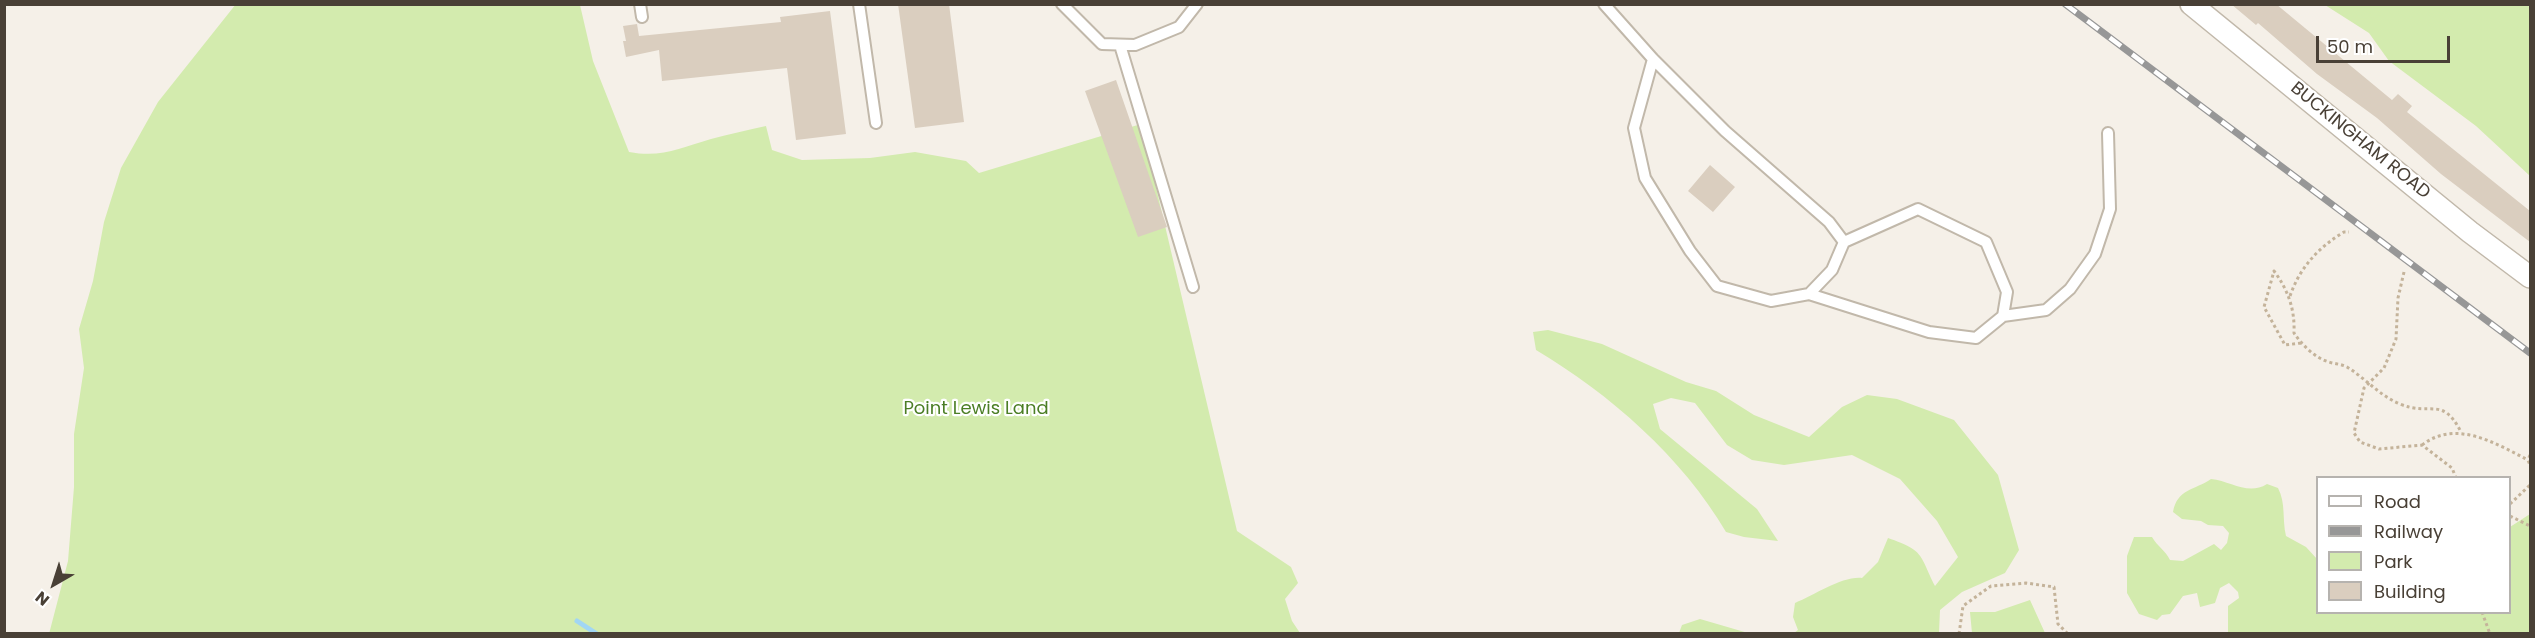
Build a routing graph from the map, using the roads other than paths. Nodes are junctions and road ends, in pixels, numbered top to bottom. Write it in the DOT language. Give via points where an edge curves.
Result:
graph roads {
  1 [pos="640,4"];
  2 [pos="859,4"];
  3 [pos="1062,4"];
  4 [pos="1197,4"];
  5 [pos="1604,4"];
  6 [pos="2191,4"];
  7 [pos="642,17"];
  8 [pos="1120,45"];
  9 [pos="1653,59"];
  10 [pos="876,123"];
  11 [pos="2108,133"];
  12 [pos="1844,242"];
  13 [pos="2530,277"];
  14 [pos="1193,287"];
  15 [pos="1809,294"];
  16 [pos="2003,316"];
  1 -- 7 [label="lane"];
  2 -- 10 [label="lane"];
  3 -- 8 [label="lane" via="1102,44"];
  4 -- 8 [label="lane" via="1179,27 1135,45"];
  5 -- 9 [label="lane"];
  6 -- 13 [label="street, BUCKINGHAM ROAD"];
  8 -- 14 [label="lane"];
  9 -- 12 [label="lane" via="1725,131 1829,222"];
  9 -- 15 [label="lane" via="1634,128 1644,178 1690,251 1717,286 1771,301"];
  11 -- 16 [label="lane" via="2110,209 2095,254 2070,289 2046,310"];
  12 -- 15 [label="lane" via="1832,270"];
  12 -- 16 [label="lane" via="1918,209 1986,242 2007,292"];
  15 -- 16 [label="lane" via="1929,332 1976,338"];
}
